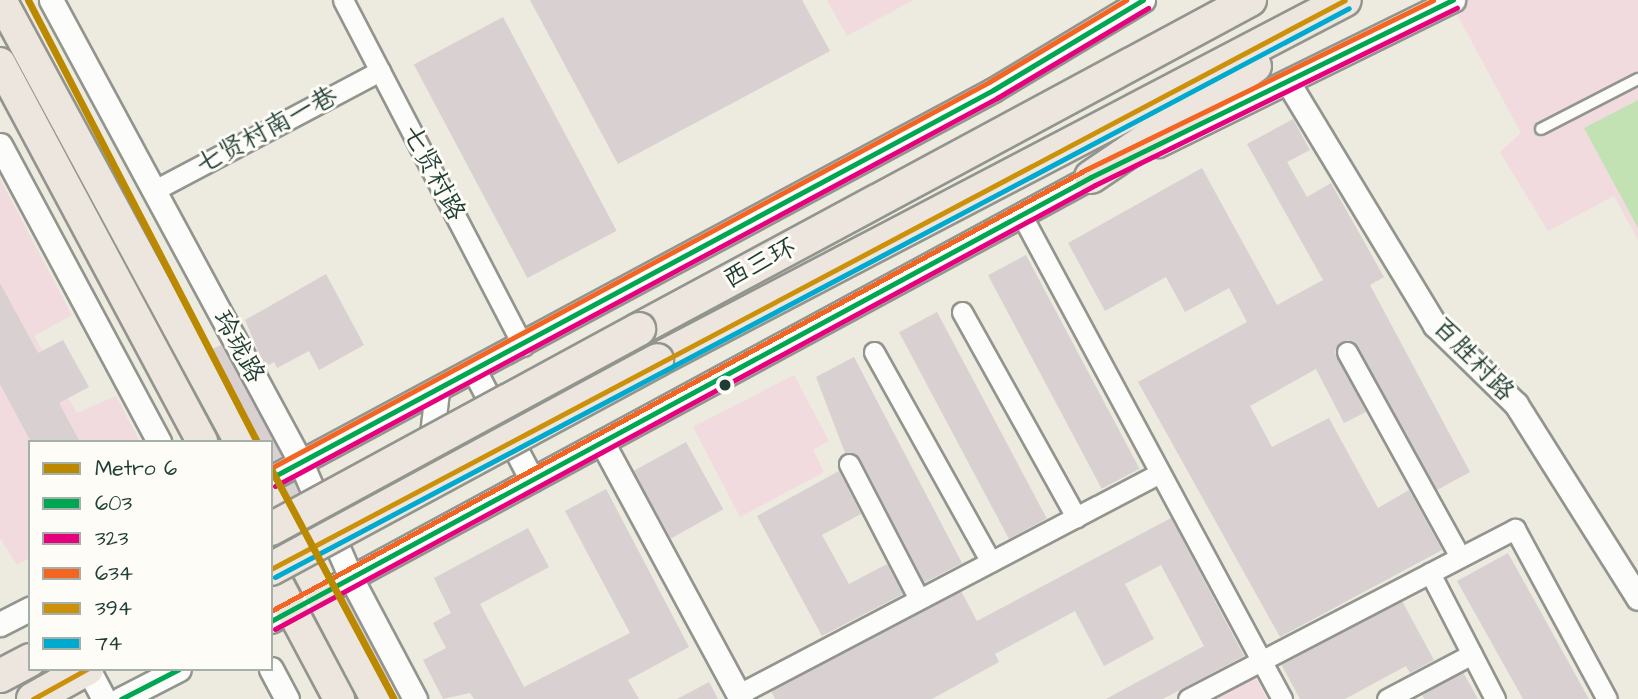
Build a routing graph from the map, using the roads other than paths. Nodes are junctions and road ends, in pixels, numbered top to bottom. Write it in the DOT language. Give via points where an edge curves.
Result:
graph roads {
  1 [pos="1,0"];
  2 [pos="51,0"];
  3 [pos="343,0"];
  4 [pos="1143,0"];
  5 [pos="1250,0"];
  6 [pos="1345,0"];
  7 [pos="1352,0"];
  8 [pos="1453,0"];
  9 [pos="0,63"];
  10 [pos="380,71"];
  11 [pos="1638,79"];
  12 [pos="1289,84"];
  13 [pos="1541,129"];
  14 [pos="0,145"];
  15 [pos="1091,177"];
  16 [pos="153,191"];
  17 [pos="1021,214"];
  18 [pos="962,312"];
  19 [pos="523,346"];
  20 [pos="874,352"];
  21 [pos="1347,352"];
  22 [pos="475,372"];
  23 [pos="436,392"];
  24 [pos="158,440"];
  25 [pos="201,440"];
  26 [pos="239,440"];
  27 [pos="602,442"];
  28 [pos="301,463"];
  29 [pos="849,464"];
  30 [pos="1160,473"];
  31 [pos="273,477"];
  32 [pos="532,480"];
  33 [pos="273,512"];
  34 [pos="1076,517"];
  35 [pos="327,523"];
  36 [pos="278,541"];
  37 [pos="1460,557"];
  38 [pos="991,562"];
  39 [pos="273,569"];
  40 [pos="1430,573"];
  41 [pos="273,578"];
  42 [pos="351,578"];
  43 [pos="321,595"];
  44 [pos="1638,598"];
  45 [pos="919,600"];
  46 [pos="28,610"];
  47 [pos="282,616"];
  48 [pos="0,624"];
  49 [pos="1472,654"];
  50 [pos="1261,659"];
  51 [pos="28,661"];
  52 [pos="84,671"];
  53 [pos="89,671"];
  54 [pos="174,671"];
  55 [pos="272,671"];
  56 [pos="0,676"];
  57 [pos="135,686"];
  58 [pos="740,697"];
  59 [pos="33,699"];
  60 [pos="104,699"];
  61 [pos="287,699"];
  62 [pos="339,699"];
  63 [pos="376,699"];
  64 [pos="415,699"];
  65 [pos="1188,699"];
  66 [pos="1282,699"];
  67 [pos="1387,699"];
  68 [pos="1495,699"];
  69 [pos="1607,699"];
  1 -- 26 [label="main road, 玲珑路"];
  2 -- 16 [label="street, 玲珑路"];
  3 -- 10 [label="street, 七贤村路"];
  4 -- 19 [label="street" via="993,90"];
  5 -- 36 [label="highway, 西三环, bridge" via="639,329"];
  6 -- 39 [label="highway, 西三环, bridge" via="657,360"];
  7 -- 15 [label="highway"];
  8 -- 12 [label="street"];
  9 -- 25 [label="main road"];
  10 -- 16 [label="street, 七贤村南一巷"];
  10 -- 19 [label="street, 七贤村路"];
  11 -- 13 [label="lane"];
  12 -- 15 [label="street"];
  12 -- 44 [label="street, 百胜村路" via="1435,325 1516,404"];
  14 -- 24 [label="street"];
  15 -- 17 [label="street"];
  16 -- 28 [label="street, 玲珑路"];
  17 -- 27 [label="street"];
  17 -- 30 [label="street"];
  18 -- 34 [label="street"];
  19 -- 22 [label="street"];
  20 -- 38 [label="street"];
  21 -- 37 [label="street"];
  22 -- 23 [label="street"];
  22 -- 32 [label="street"];
  23 -- 28 [label="street"];
  23 -- 35 [label="street" via="428,467"];
  27 -- 32 [label="street"];
  27 -- 58 [label="street"];
  28 -- 31 [label="street"];
  28 -- 35 [label="street, 玲珑路"];
  29 -- 45 [label="street"];
  30 -- 34 [label="street"];
  30 -- 50 [label="street"];
  32 -- 42 [label="street"];
  33 -- 36 [label="main road"];
  34 -- 38 [label="street"];
  35 -- 36 [label="street"];
  35 -- 42 [label="street, 玲珑路"];
  36 -- 43 [label="main road"];
  37 -- 40 [label="street"];
  37 -- 69 [label="street" via="1515,529"];
  38 -- 45 [label="street"];
  40 -- 49 [label="street"];
  40 -- 50 [label="street"];
  41 -- 47 [label="main road"];
  42 -- 43 [label="street"];
  42 -- 64 [label="street, 玲珑路"];
  43 -- 47 [label="street"];
  43 -- 63 [label="main road"];
  45 -- 58 [label="street"];
  46 -- 48 [label="street"];
  47 -- 62 [label="main road"];
  49 -- 67 [label="street"];
  49 -- 68 [label="street"];
  50 -- 65 [label="street"];
  50 -- 66 [label="street"];
  51 -- 56 [label="highway"];
  52 -- 59 [label="highway"];
  53 -- 60 [label="street"];
  54 -- 57 [label="street"];
  55 -- 61 [label="street"];
}
